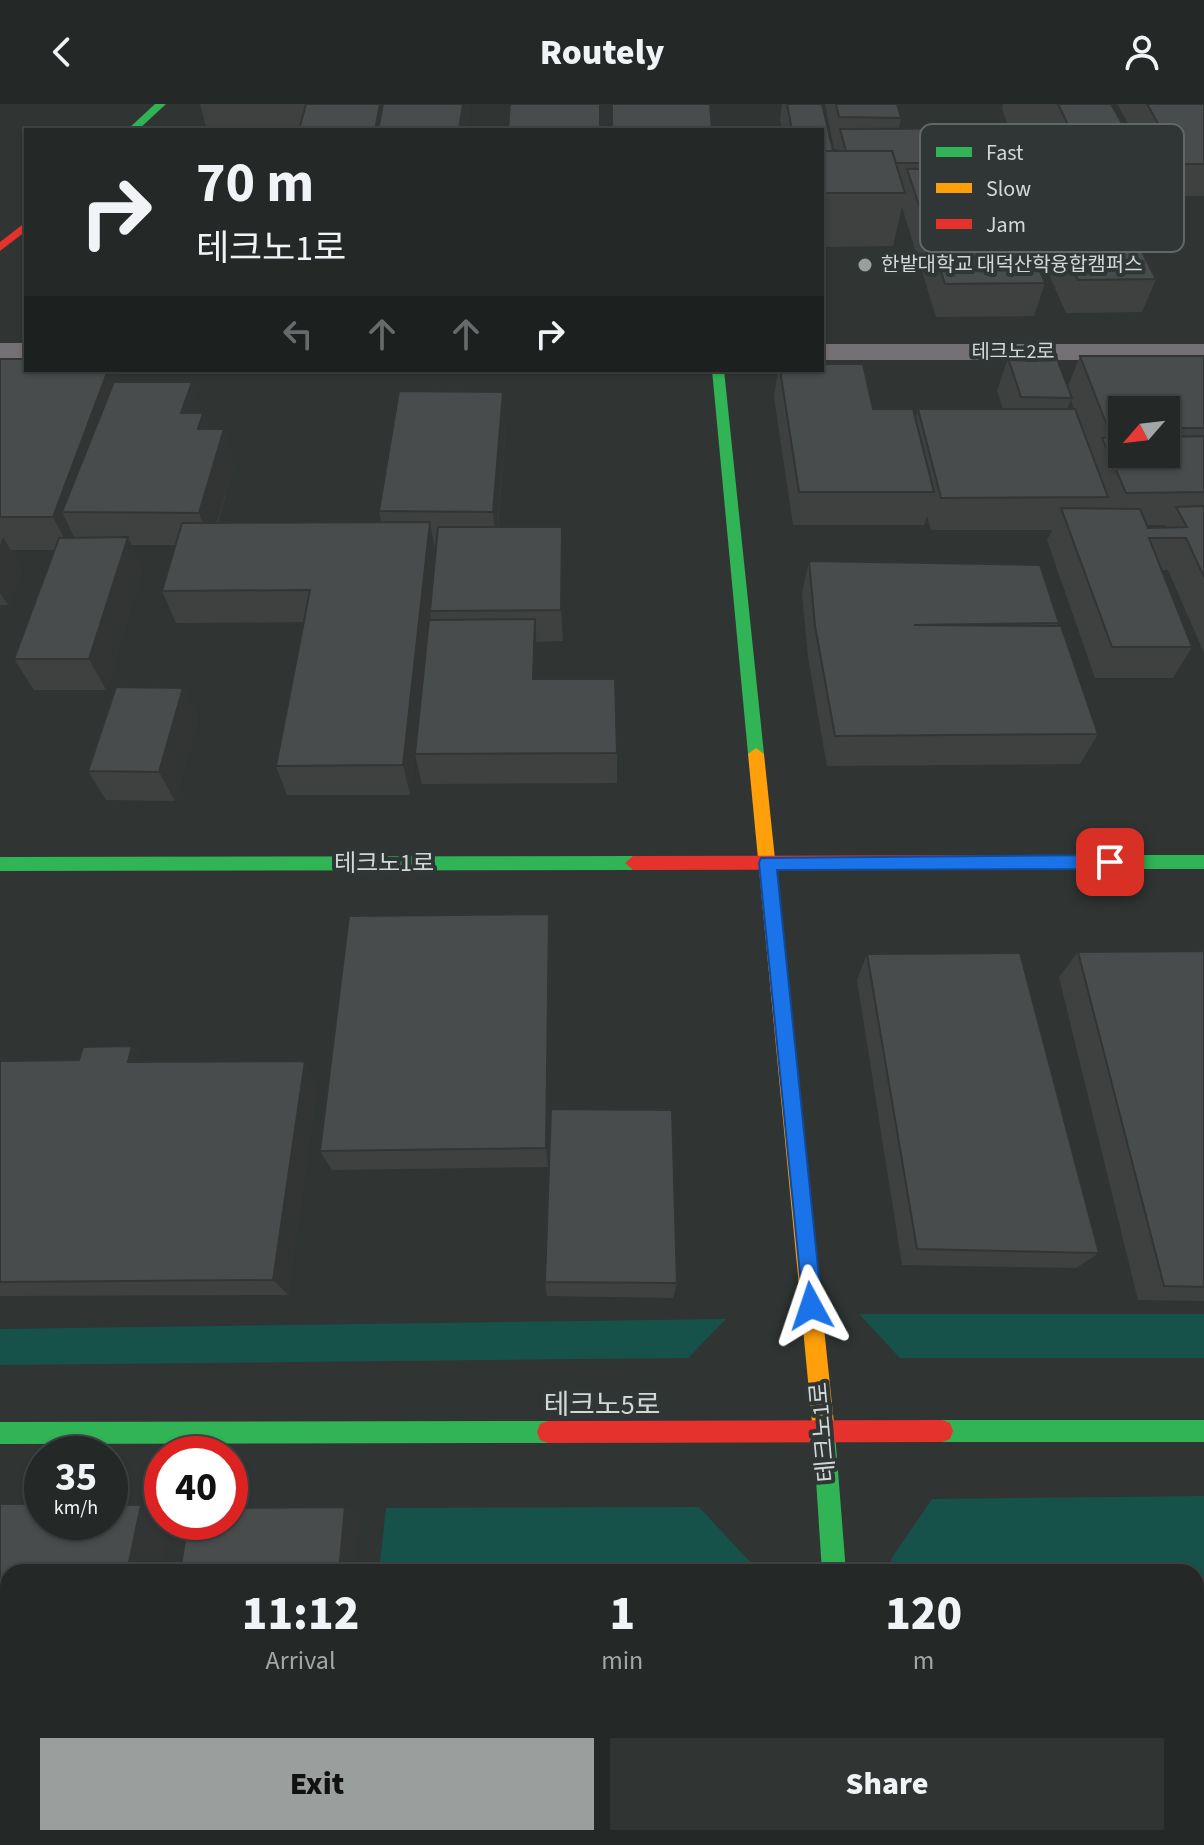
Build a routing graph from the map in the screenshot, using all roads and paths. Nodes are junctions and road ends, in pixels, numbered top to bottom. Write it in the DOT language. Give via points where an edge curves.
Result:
graph roads {
  1 [pos="161,104"];
  2 [pos="134,128"];
  3 [pos="24,227"];
  4 [pos="0,248"];
  5 [pos="0,351"];
  6 [pos="24,351"];
  7 [pos="824,352"];
  8 [pos="1204,352"];
  9 [pos="718,372"];
  10 [pos="1204,862"];
  11 [pos="767,863"];
  12 [pos="0,864"];
  13 [pos="1204,1431"];
  14 [pos="0,1433"];
  15 [pos="824,1433"];
  16 [pos="833,1564"];
  1 -- 2 [label="street"];
  3 -- 4 [label="street"];
  5 -- 6 [label="street"];
  7 -- 8 [label="street, 테크노2로"];
  9 -- 11 [label="street, 테크노1로"];
  10 -- 11 [label="street, 테크노1로"];
  11 -- 12 [label="street, 테크노1로"];
  11 -- 15 [label="street, 테크노1로"];
  13 -- 15 [label="street, 테크노5로"];
  14 -- 15 [label="street, 테크노5로"];
  15 -- 16 [label="street, 테크노1로"];
}
